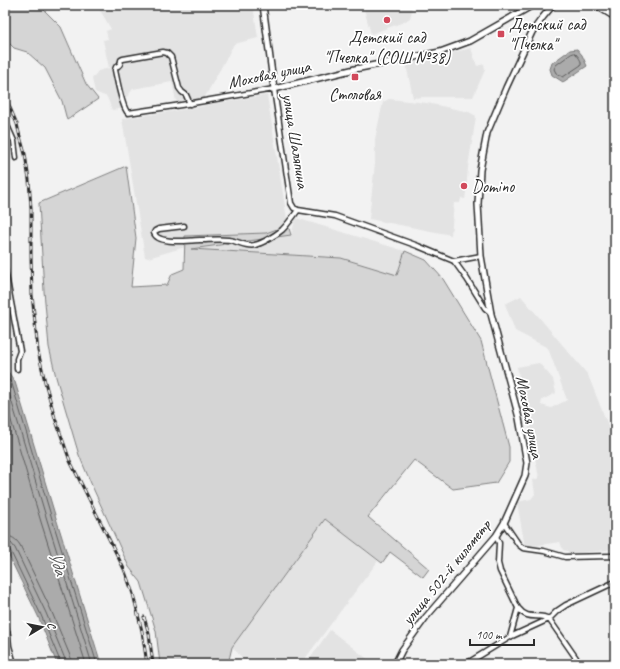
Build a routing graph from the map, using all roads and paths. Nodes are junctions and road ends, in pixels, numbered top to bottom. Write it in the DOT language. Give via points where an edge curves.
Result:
graph roads {
  1 [pos="263,5"];
  2 [pos="533,5"];
  3 [pos="553,5"];
  4 [pos="596,5"];
  5 [pos="615,17"];
  6 [pos="274,89"];
  7 [pos="190,104"];
  8 [pos="5,121"];
  9 [pos="7,132"];
  10 [pos="16,158"];
  11 [pos="296,209"];
  12 [pos="184,226"];
  13 [pos="481,256"];
  14 [pos="454,261"];
  15 [pos="5,270"];
  16 [pos="491,314"];
  17 [pos="17,369"];
  18 [pos="504,523"];
  19 [pos="496,536"];
  20 [pos="615,557"];
  21 [pos="615,582"];
  22 [pos="518,608"];
  23 [pos="548,619"];
  24 [pos="5,624"];
  25 [pos="510,637"];
  26 [pos="7,646"];
  27 [pos="576,658"];
  28 [pos="14,664"];
  29 [pos="395,664"];
  30 [pos="466,664"];
  1 -- 6 [label="street, улица Шаляпина"];
  2 -- 6 [label="street, Моховая улица" via="470,41 440,52"];
  3 -- 13 [label="street, Моховая улица" via="532,32 486,140 480,170 478,204"];
  4 -- 5 [label="main road"];
  6 -- 7 [label="street, Моховая улица"];
  6 -- 11 [label="street, улица Шаляпина" via="291,203"];
  7 -- 7 [label="street, Моховая улица" via="179,88 171,57 167,53 123,59 116,67 123,103 128,113"];
  8 -- 9 [label="street"];
  9 -- 10 [label="street" via="14,141"];
  11 -- 12 [label="street" via="283,229 254,246 230,240 164,240 157,238 154,233 159,229"];
  11 -- 14 [label="street" via="335,216"];
  13 -- 14 [label="street"];
  13 -- 16 [label="street, Моховая улица"];
  14 -- 16 [label="street"];
  15 -- 17 [label="street" via="20,350"];
  16 -- 18 [label="street, Моховая улица" via="527,463 525,476"];
  18 -- 19 [label="street, улица 502-й километр"];
  18 -- 20 [label="street, улица 502-й километр" via="522,548 565,557"];
  19 -- 22 [label="street" via="499,543 500,571"];
  19 -- 29 [label="street, улица 502-й километр" via="426,617"];
  21 -- 23 [label="street" via="566,604"];
  22 -- 23 [label="street" via="528,616"];
  22 -- 25 [label="street"];
  23 -- 25 [label="street"];
  23 -- 27 [label="street"];
  24 -- 26 [label="street"];
  25 -- 30 [label="street"];
  26 -- 28 [label="street"];
}
